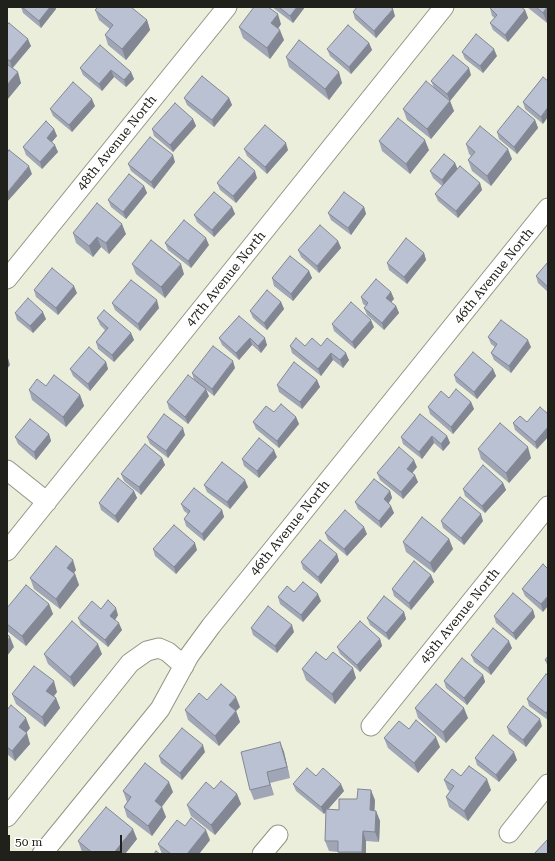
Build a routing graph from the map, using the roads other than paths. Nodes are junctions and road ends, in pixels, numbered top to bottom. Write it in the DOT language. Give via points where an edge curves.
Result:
graph roads {
  1 [pos="227,7"];
  2 [pos="444,7"];
  3 [pos="548,208"];
  4 [pos="7,279"];
  5 [pos="7,470"];
  6 [pos="46,502"];
  7 [pos="548,506"];
  8 [pos="7,551"];
  9 [pos="184,666"];
  10 [pos="371,726"];
  11 [pos="548,784"];
  12 [pos="7,817"];
  13 [pos="508,833"];
  14 [pos="278,835"];
  15 [pos="42,854"];
  16 [pos="262,854"];
  1 -- 4 [label="street, 48th Avenue North"];
  2 -- 6 [label="street, 47th Avenue North"];
  3 -- 9 [label="street, 46th Avenue North" via="216,620"];
  5 -- 6 [label="street"];
  6 -- 8 [label="street, 47th Avenue North"];
  7 -- 10 [label="street, 45th Avenue North"];
  9 -- 12 [label="street" via="168,652 159,648 147,651 130,663"];
  9 -- 15 [label="street, 46th Avenue North" via="160,709"];
  11 -- 13 [label="street"];
  14 -- 16 [label="street"];
}
